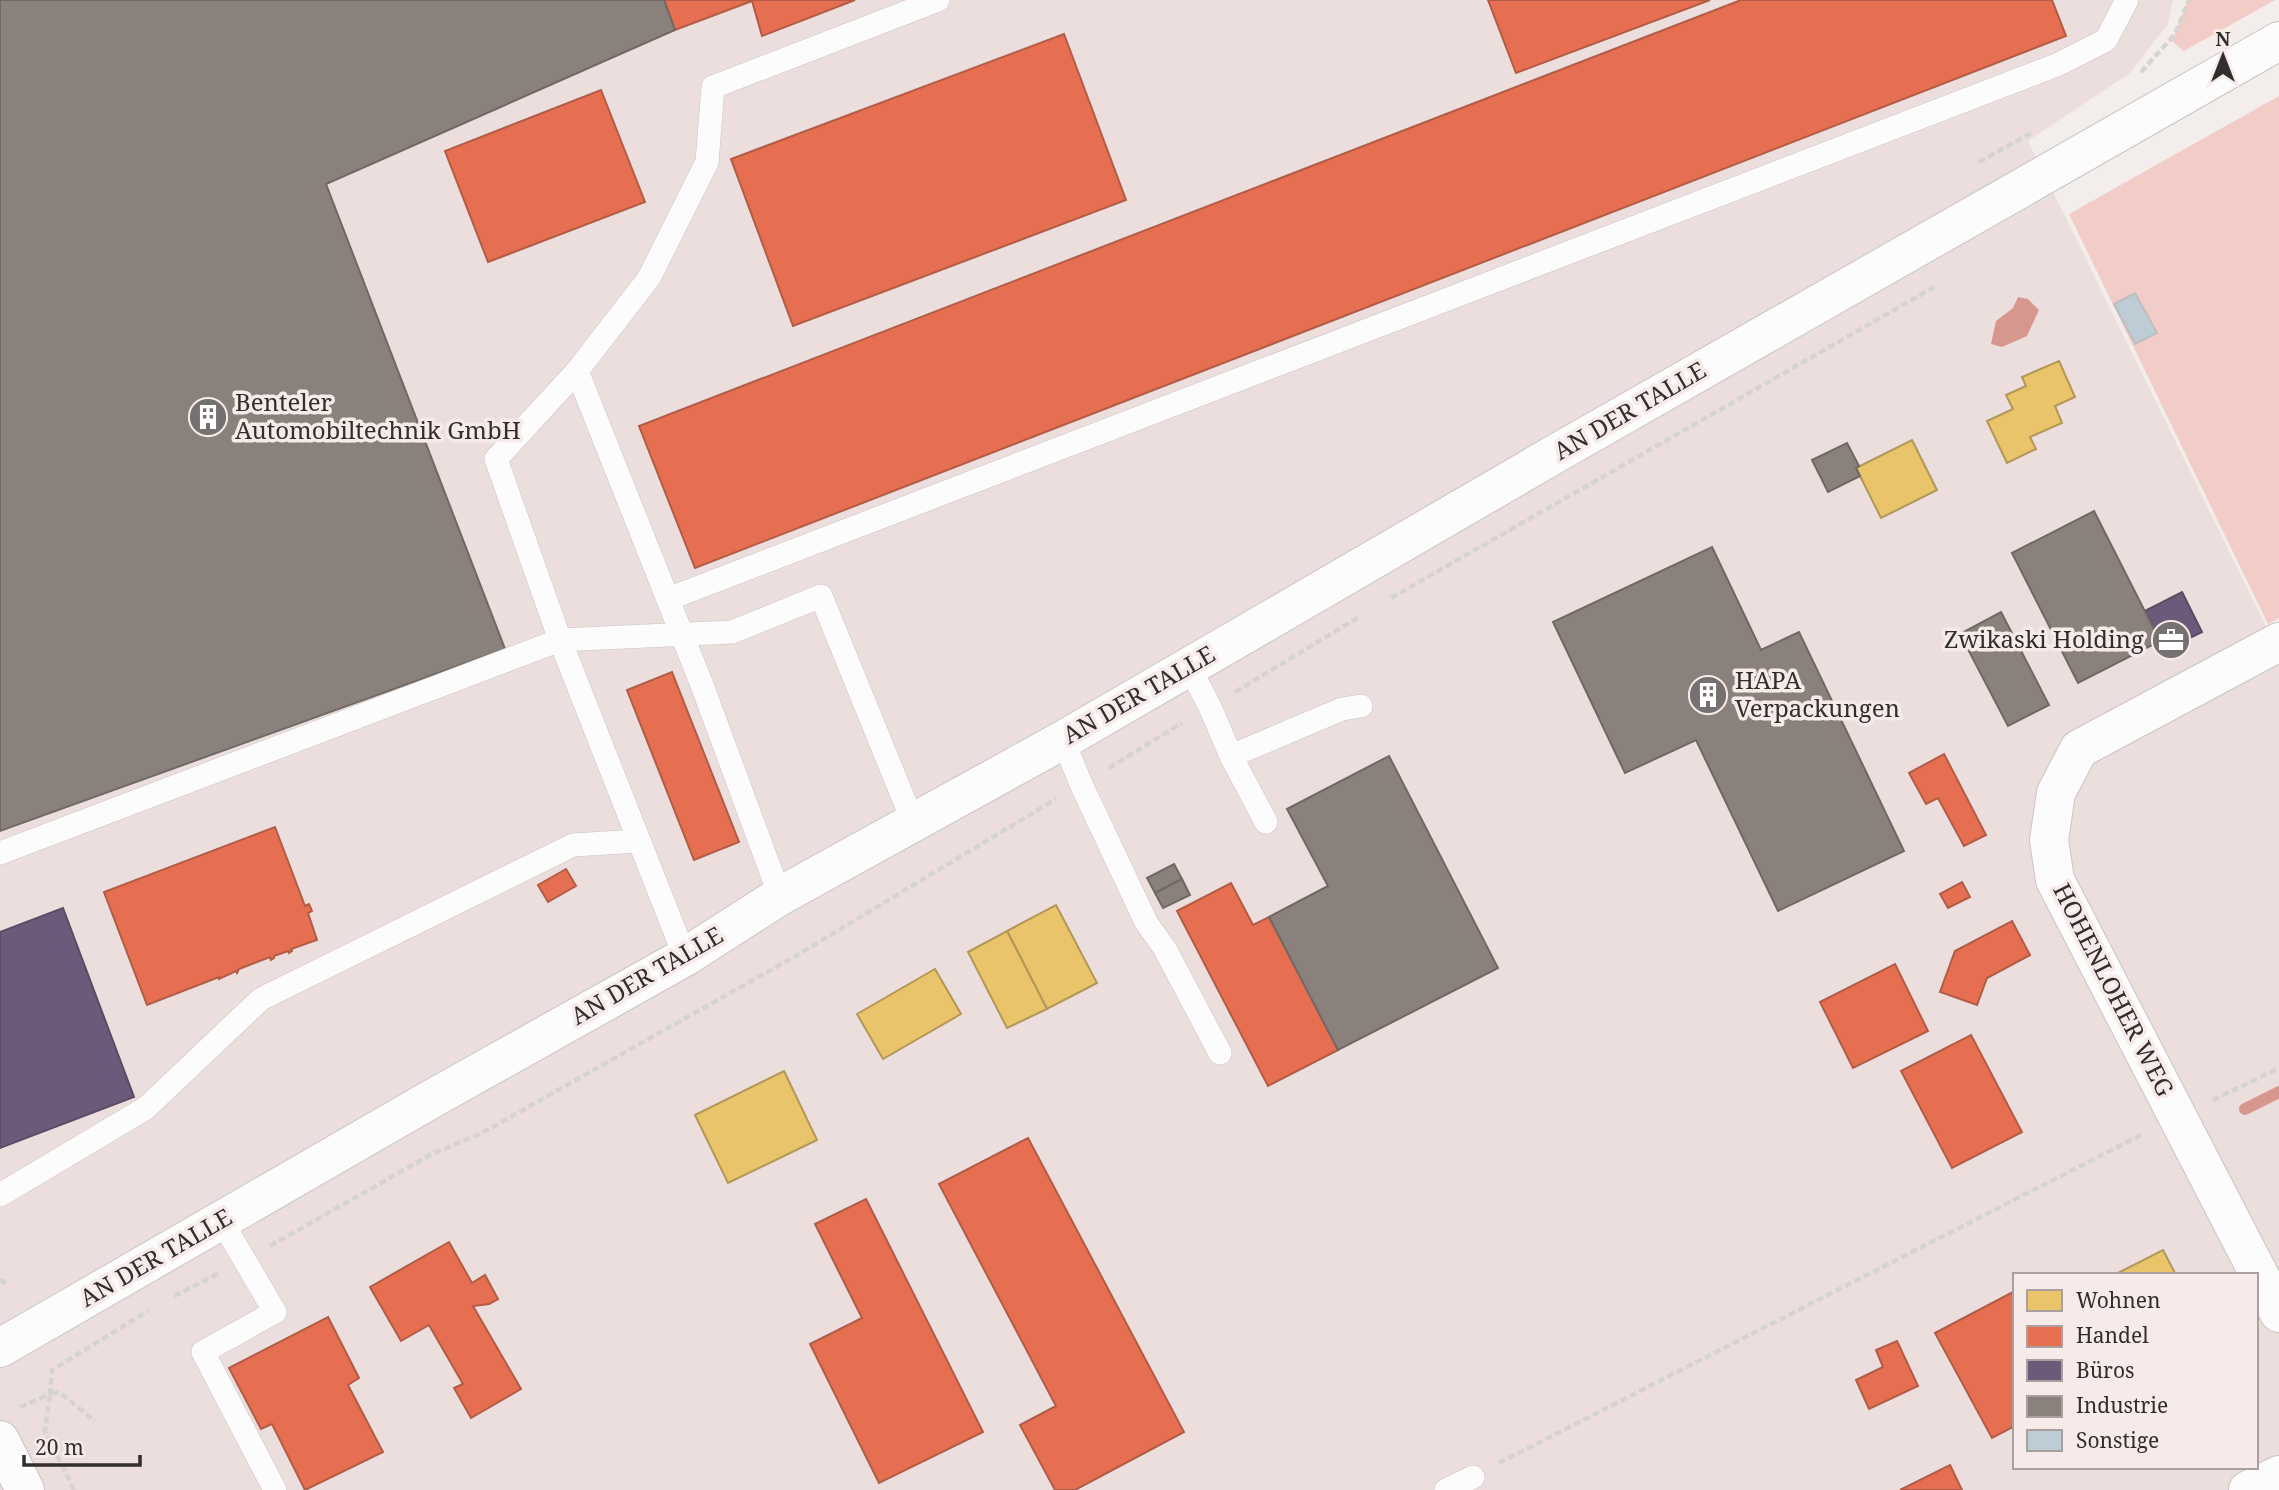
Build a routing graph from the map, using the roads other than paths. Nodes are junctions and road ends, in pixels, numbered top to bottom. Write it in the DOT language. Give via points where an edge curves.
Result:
graph roads {
  1 [pos="938,0"];
  2 [pos="2127,0"];
  3 [pos="2279,41"];
  4 [pos="577,371"];
  5 [pos="668,600"];
  6 [pos="682,635"];
  7 [pos="561,640"];
  8 [pos="2279,642"];
  9 [pos="1188,665"];
  10 [pos="1361,706"];
  11 [pos="1063,740"];
  12 [pos="1231,756"];
  13 [pos="913,822"];
  14 [pos="1266,822"];
  15 [pos="639,841"];
  16 [pos="0,853"];
  17 [pos="780,896"];
  18 [pos="685,957"];
  19 [pos="1220,1053"];
  20 [pos="0,1195"];
  21 [pos="221,1220"];
  22 [pos="2279,1313"];
  23 [pos="0,1348"];
  24 [pos="6,1425"];
  25 [pos="2279,1475"];
  26 [pos="1473,1477"];
  27 [pos="25,1490"];
  28 [pos="275,1490"];
  29 [pos="1446,1490"];
  30 [pos="2248,1490"];
  1 -- 4 [label="lane" via="713,88 707,162 649,278"];
  2 -- 5 [label="lane" via="2106,40 2059,64"];
  3 -- 9 [label="street, AN DER TALLE"];
  4 -- 5 [label="lane"];
  4 -- 7 [label="lane" via="496,459"];
  5 -- 6 [label="lane"];
  6 -- 7 [label="lane"];
  6 -- 13 [label="lane" via="732,632 821,596"];
  6 -- 17 [label="lane"];
  7 -- 15 [label="lane"];
  7 -- 16 [label="lane"];
  8 -- 22 [label="street, HOHENLOHER WEG" via="2079,749 2056,793 2049,840 2054,880"];
  9 -- 11 [label="street, AN DER TALLE"];
  9 -- 12 [label="lane"];
  10 -- 12 [label="lane" via="1342,709"];
  11 -- 13 [label="street, AN DER TALLE"];
  11 -- 19 [label="lane" via="1146,922"];
  12 -- 14 [label="lane"];
  13 -- 17 [label="street, AN DER TALLE"];
  15 -- 18 [label="lane"];
  15 -- 20 [label="lane" via="573,845 261,999 146,1108"];
  17 -- 18 [label="street, AN DER TALLE"];
  18 -- 21 [label="street, AN DER TALLE"];
  21 -- 23 [label="street, AN DER TALLE"];
  21 -- 28 [label="lane" via="275,1312 203,1352"];
  24 -- 27 [label="street"];
  25 -- 30 [label="street"];
  26 -- 29 [label="lane"];
}
